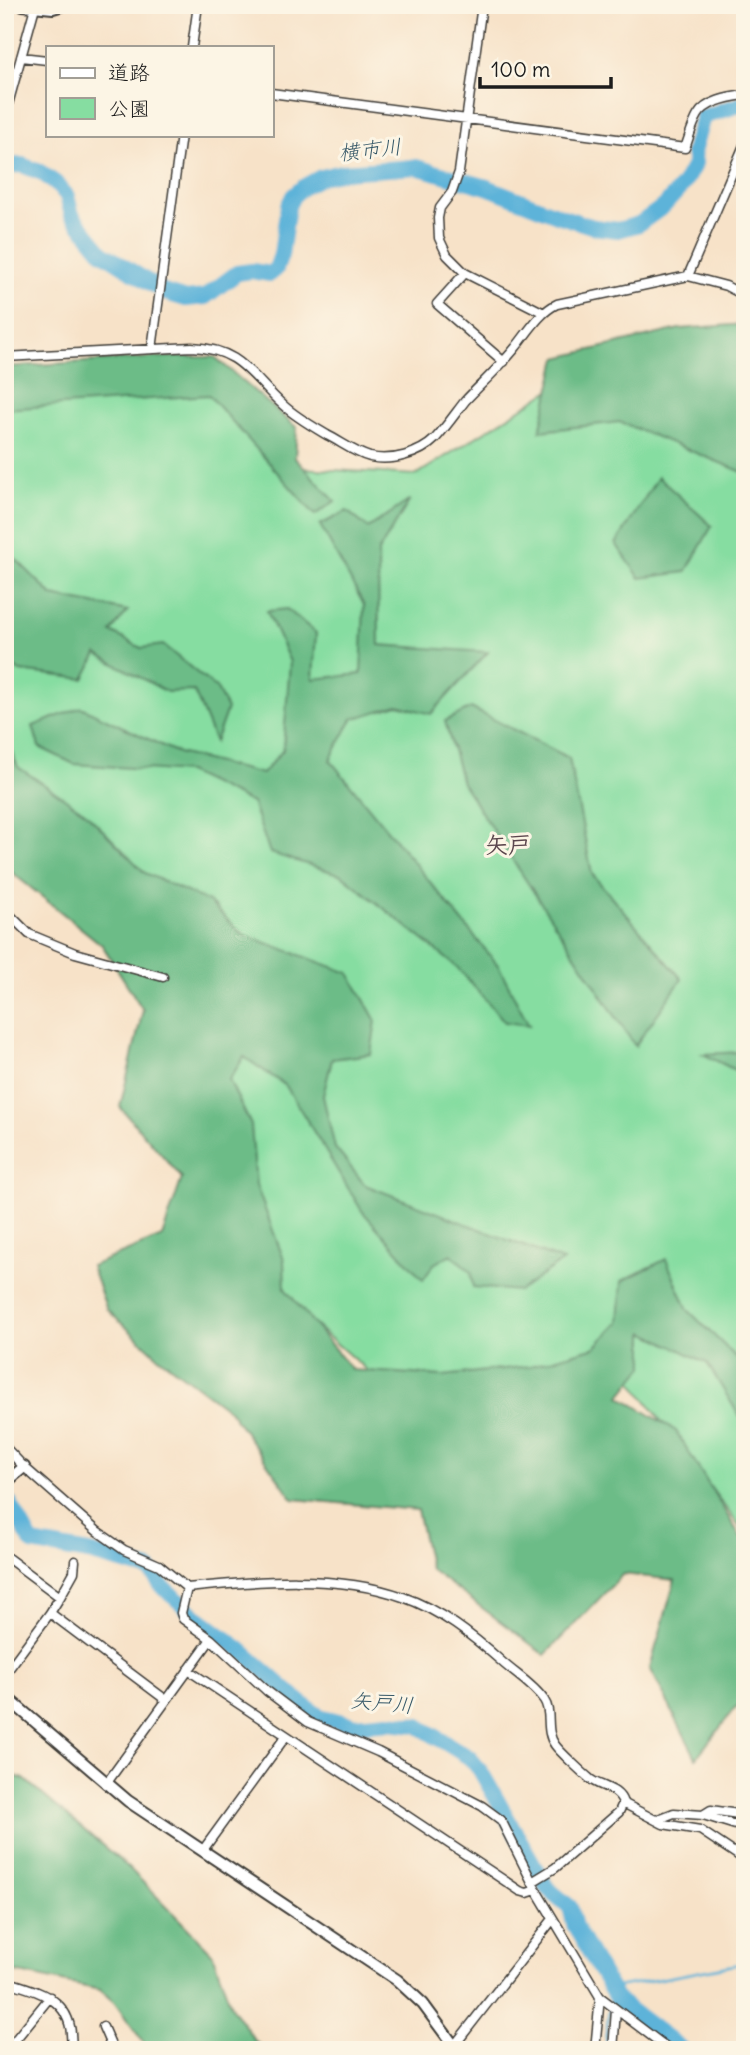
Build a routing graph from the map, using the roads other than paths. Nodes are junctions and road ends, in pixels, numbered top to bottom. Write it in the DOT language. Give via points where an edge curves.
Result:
graph roads {
  1 [pos="23,5"];
  2 [pos="63,5"];
  3 [pos="198,5"];
  4 [pos="482,5"];
  5 [pos="740,5"];
  6 [pos="35,7"];
  7 [pos="745,9"];
  8 [pos="192,46"];
  9 [pos="22,57"];
  10 [pos="46,60"];
  11 [pos="273,93"];
  12 [pos="745,95"];
  13 [pos="5,116"];
  14 [pos="467,120"];
  15 [pos="181,136"];
  16 [pos="745,143"];
  17 [pos="465,273"];
  18 [pos="688,276"];
  19 [pos="745,296"];
  20 [pos="544,313"];
  21 [pos="152,349"];
  22 [pos="5,358"];
  23 [pos="504,362"];
  24 [pos="5,910"];
  25 [pos="163,977"];
  26 [pos="5,1447"];
  27 [pos="24,1467"];
  28 [pos="5,1483"];
  29 [pos="5,1556"];
  30 [pos="75,1561"];
  31 [pos="187,1588"];
  32 [pos="60,1597"];
  33 [pos="50,1613"];
  34 [pos="211,1639"];
  35 [pos="188,1670"];
  36 [pos="5,1674"];
  37 [pos="5,1696"];
  38 [pos="166,1700"];
  39 [pos="286,1736"];
  40 [pos="106,1784"];
  41 [pos="623,1803"];
  42 [pos="703,1815"];
  43 [pos="745,1815"];
  44 [pos="656,1820"];
  45 [pos="745,1828"];
  46 [pos="203,1850"];
  47 [pos="745,1860"];
  48 [pos="534,1886"];
  49 [pos="553,1919"];
  50 [pos="5,1981"];
  51 [pos="50,1997"];
  52 [pos="602,1999"];
  53 [pos="616,2010"];
  54 [pos="103,2027"];
  55 [pos="456,2048"];
  56 [pos="8,2050"];
  57 [pos="71,2050"];
  58 [pos="113,2050"];
  59 [pos="594,2050"];
  60 [pos="613,2050"];
  61 [pos="670,2050"];
  1 -- 6 [label="street"];
  2 -- 6 [label="street"];
  3 -- 8 [label="street"];
  4 -- 14 [label="street"];
  5 -- 7 [label="street"];
  6 -- 9 [label="street"];
  9 -- 10 [label="street"];
  9 -- 13 [label="street"];
  11 -- 14 [label="street"];
  12 -- 14 [label="street" via="701,110 685,148"];
  14 -- 17 [label="street" via="459,172 438,218 439,238 447,256"];
  15 -- 21 [label="street"];
  16 -- 18 [label="street"];
  17 -- 20 [label="street"];
  17 -- 23 [label="street" via="437,304"];
  18 -- 19 [label="street"];
  18 -- 20 [label="street" via="563,302"];
  20 -- 23 [label="street"];
  21 -- 22 [label="street"];
  21 -- 23 [label="street" via="205,347 230,355 301,419 358,452 381,458 400,457 432,442"];
  24 -- 25 [label="street" via="40,939"];
  26 -- 27 [label="street"];
  27 -- 28 [label="street"];
  27 -- 31 [label="street" via="97,1531 124,1550 159,1565"];
  29 -- 32 [label="street"];
  30 -- 32 [label="street"];
  31 -- 34 [label="street" via="183,1619"];
  31 -- 41 [label="street" via="327,1582 404,1597 441,1616 524,1679 549,1710 547,1727 555,1745"];
  32 -- 33 [label="street"];
  33 -- 36 [label="street"];
  33 -- 38 [label="street"];
  34 -- 35 [label="street"];
  34 -- 48 [label="street" via="308,1722 482,1806 501,1821"];
  35 -- 38 [label="street"];
  35 -- 39 [label="street"];
  37 -- 40 [label="street"];
  38 -- 40 [label="street"];
  39 -- 46 [label="street"];
  39 -- 48 [label="street" via="520,1891 527,1893"];
  40 -- 46 [label="street"];
  41 -- 44 [label="street"];
  41 -- 48 [label="street" via="619,1812"];
  42 -- 43 [label="street" via="711,1811"];
  42 -- 44 [label="street" via="674,1813"];
  42 -- 45 [label="street"];
  44 -- 47 [label="street" via="700,1830"];
  46 -- 55 [label="street" via="397,1980 423,2004"];
  48 -- 49 [label="street"];
  49 -- 52 [label="street"];
  49 -- 55 [label="street"];
  50 -- 51 [label="street"];
  51 -- 56 [label="street"];
  51 -- 57 [label="street" via="69,2022"];
  52 -- 53 [label="street"];
  52 -- 59 [label="street"];
  53 -- 60 [label="street"];
  53 -- 61 [label="street"];
  54 -- 58 [label="street"];
}
